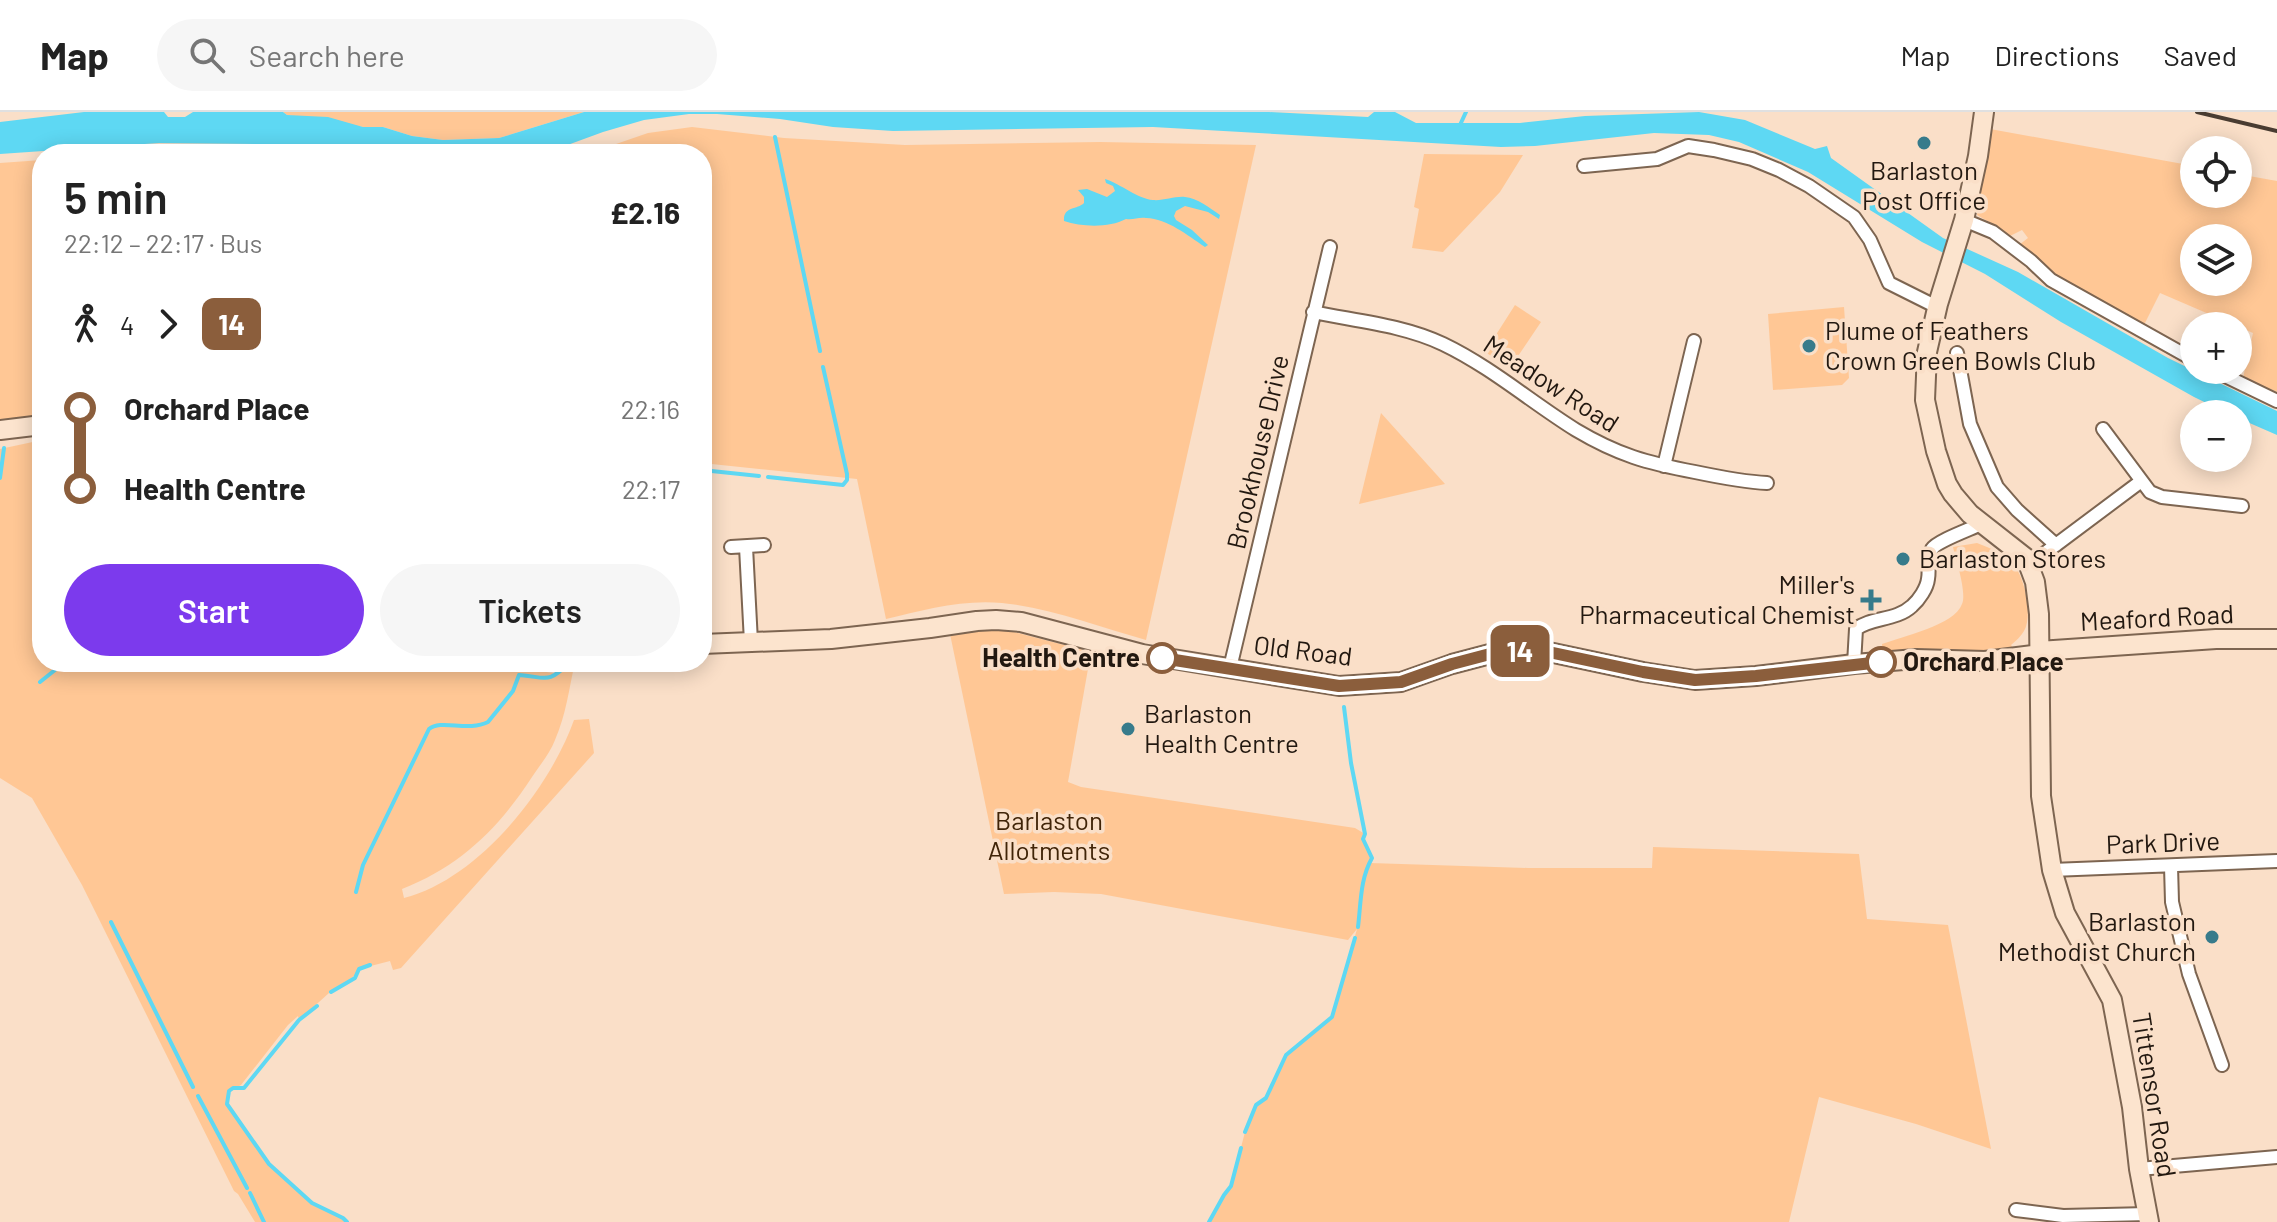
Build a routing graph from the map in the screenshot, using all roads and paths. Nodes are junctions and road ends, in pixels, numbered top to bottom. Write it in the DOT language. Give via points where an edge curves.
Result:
graph roads {
  1 [pos="1984,112"];
  2 [pos="1584,166"];
  3 [pos="1964,220"];
  4 [pos="1330,247"];
  5 [pos="1937,307"];
  6 [pos="1313,312"];
  7 [pos="1694,341"];
  8 [pos="2180,352"];
  9 [pos="1957,353"];
  10 [pos="2242,384"];
  11 [pos="2277,401"];
  12 [pos="32,426"];
  13 [pos="2103,429"];
  14 [pos="0,430"];
  15 [pos="1664,466"];
  16 [pos="2140,482"];
  17 [pos="1767,483"];
  18 [pos="2242,506"];
  19 [pos="1981,524"];
  20 [pos="764,545"];
  21 [pos="2056,545"];
  22 [pos="731,547"];
  23 [pos="746,547"];
  24 [pos="2029,565"];
  25 [pos="2277,639"];
  26 [pos="751,642"];
  27 [pos="712,644"];
  28 [pos="2039,653"];
  29 [pos="1854,664"];
  30 [pos="1230,668"];
  31 [pos="2277,861"];
  32 [pos="2171,866"];
  33 [pos="2052,870"];
  34 [pos="2222,1065"];
  35 [pos="2277,1157"];
  36 [pos="2139,1169"];
  37 [pos="2016,1210"];
  38 [pos="2148,1218"];
  1 -- 3 [label="street"];
  2 -- 5 [label="street" via="1657,159 1688,146 1779,170 1854,217 1889,283"];
  3 -- 5 [label="street"];
  3 -- 8 [label="street" via="1993,232 2051,280"];
  4 -- 6 [label="street, Brookhouse Drive"];
  5 -- 19 [label="street" via="1925,368 1929,426 1947,484"];
  6 -- 15 [label="street, Meadow Road" via="1439,342 1597,442"];
  6 -- 30 [label="street, Brookhouse Drive"];
  7 -- 15 [label="street"];
  9 -- 21 [label="street" via="1970,424 1997,487"];
  10 -- 11 [label="street"];
  12 -- 14 [label="street"];
  13 -- 16 [label="street"];
  15 -- 17 [label="street, Meadow Road"];
  16 -- 18 [label="street" via="2162,497"];
  16 -- 21 [label="street"];
  19 -- 24 [label="street" via="2018,550"];
  19 -- 29 [label="street" via="1932,549 1927,583 1912,607 1856,629"];
  20 -- 23 [label="street"];
  21 -- 24 [label="street"];
  22 -- 23 [label="street"];
  23 -- 26 [label="street"];
  24 -- 28 [label="street, Tittensor Road" via="2037,595"];
  25 -- 28 [label="street, Meaford Road"];
  26 -- 27 [label="street, Old Road"];
  26 -- 30 [label="street, Old Road" via="831,639 996,620"];
  28 -- 29 [label="street, Old Road" via="2006,660"];
  28 -- 33 [label="street, Tittensor Road" via="2041,796"];
  29 -- 30 [label="street, Old Road" via="1695,680 1544,651 1518,651 1452,664 1401,682 1339,686"];
  31 -- 32 [label="street, Park Drive"];
  32 -- 33 [label="street, Park Drive"];
  32 -- 34 [label="street" via="2172,902 2189,974"];
  33 -- 36 [label="street, Tittensor Road" via="2065,913 2112,1000"];
  35 -- 36 [label="street"];
  36 -- 38 [label="street, Tittensor Road"];
  37 -- 38 [label="street"];
}
